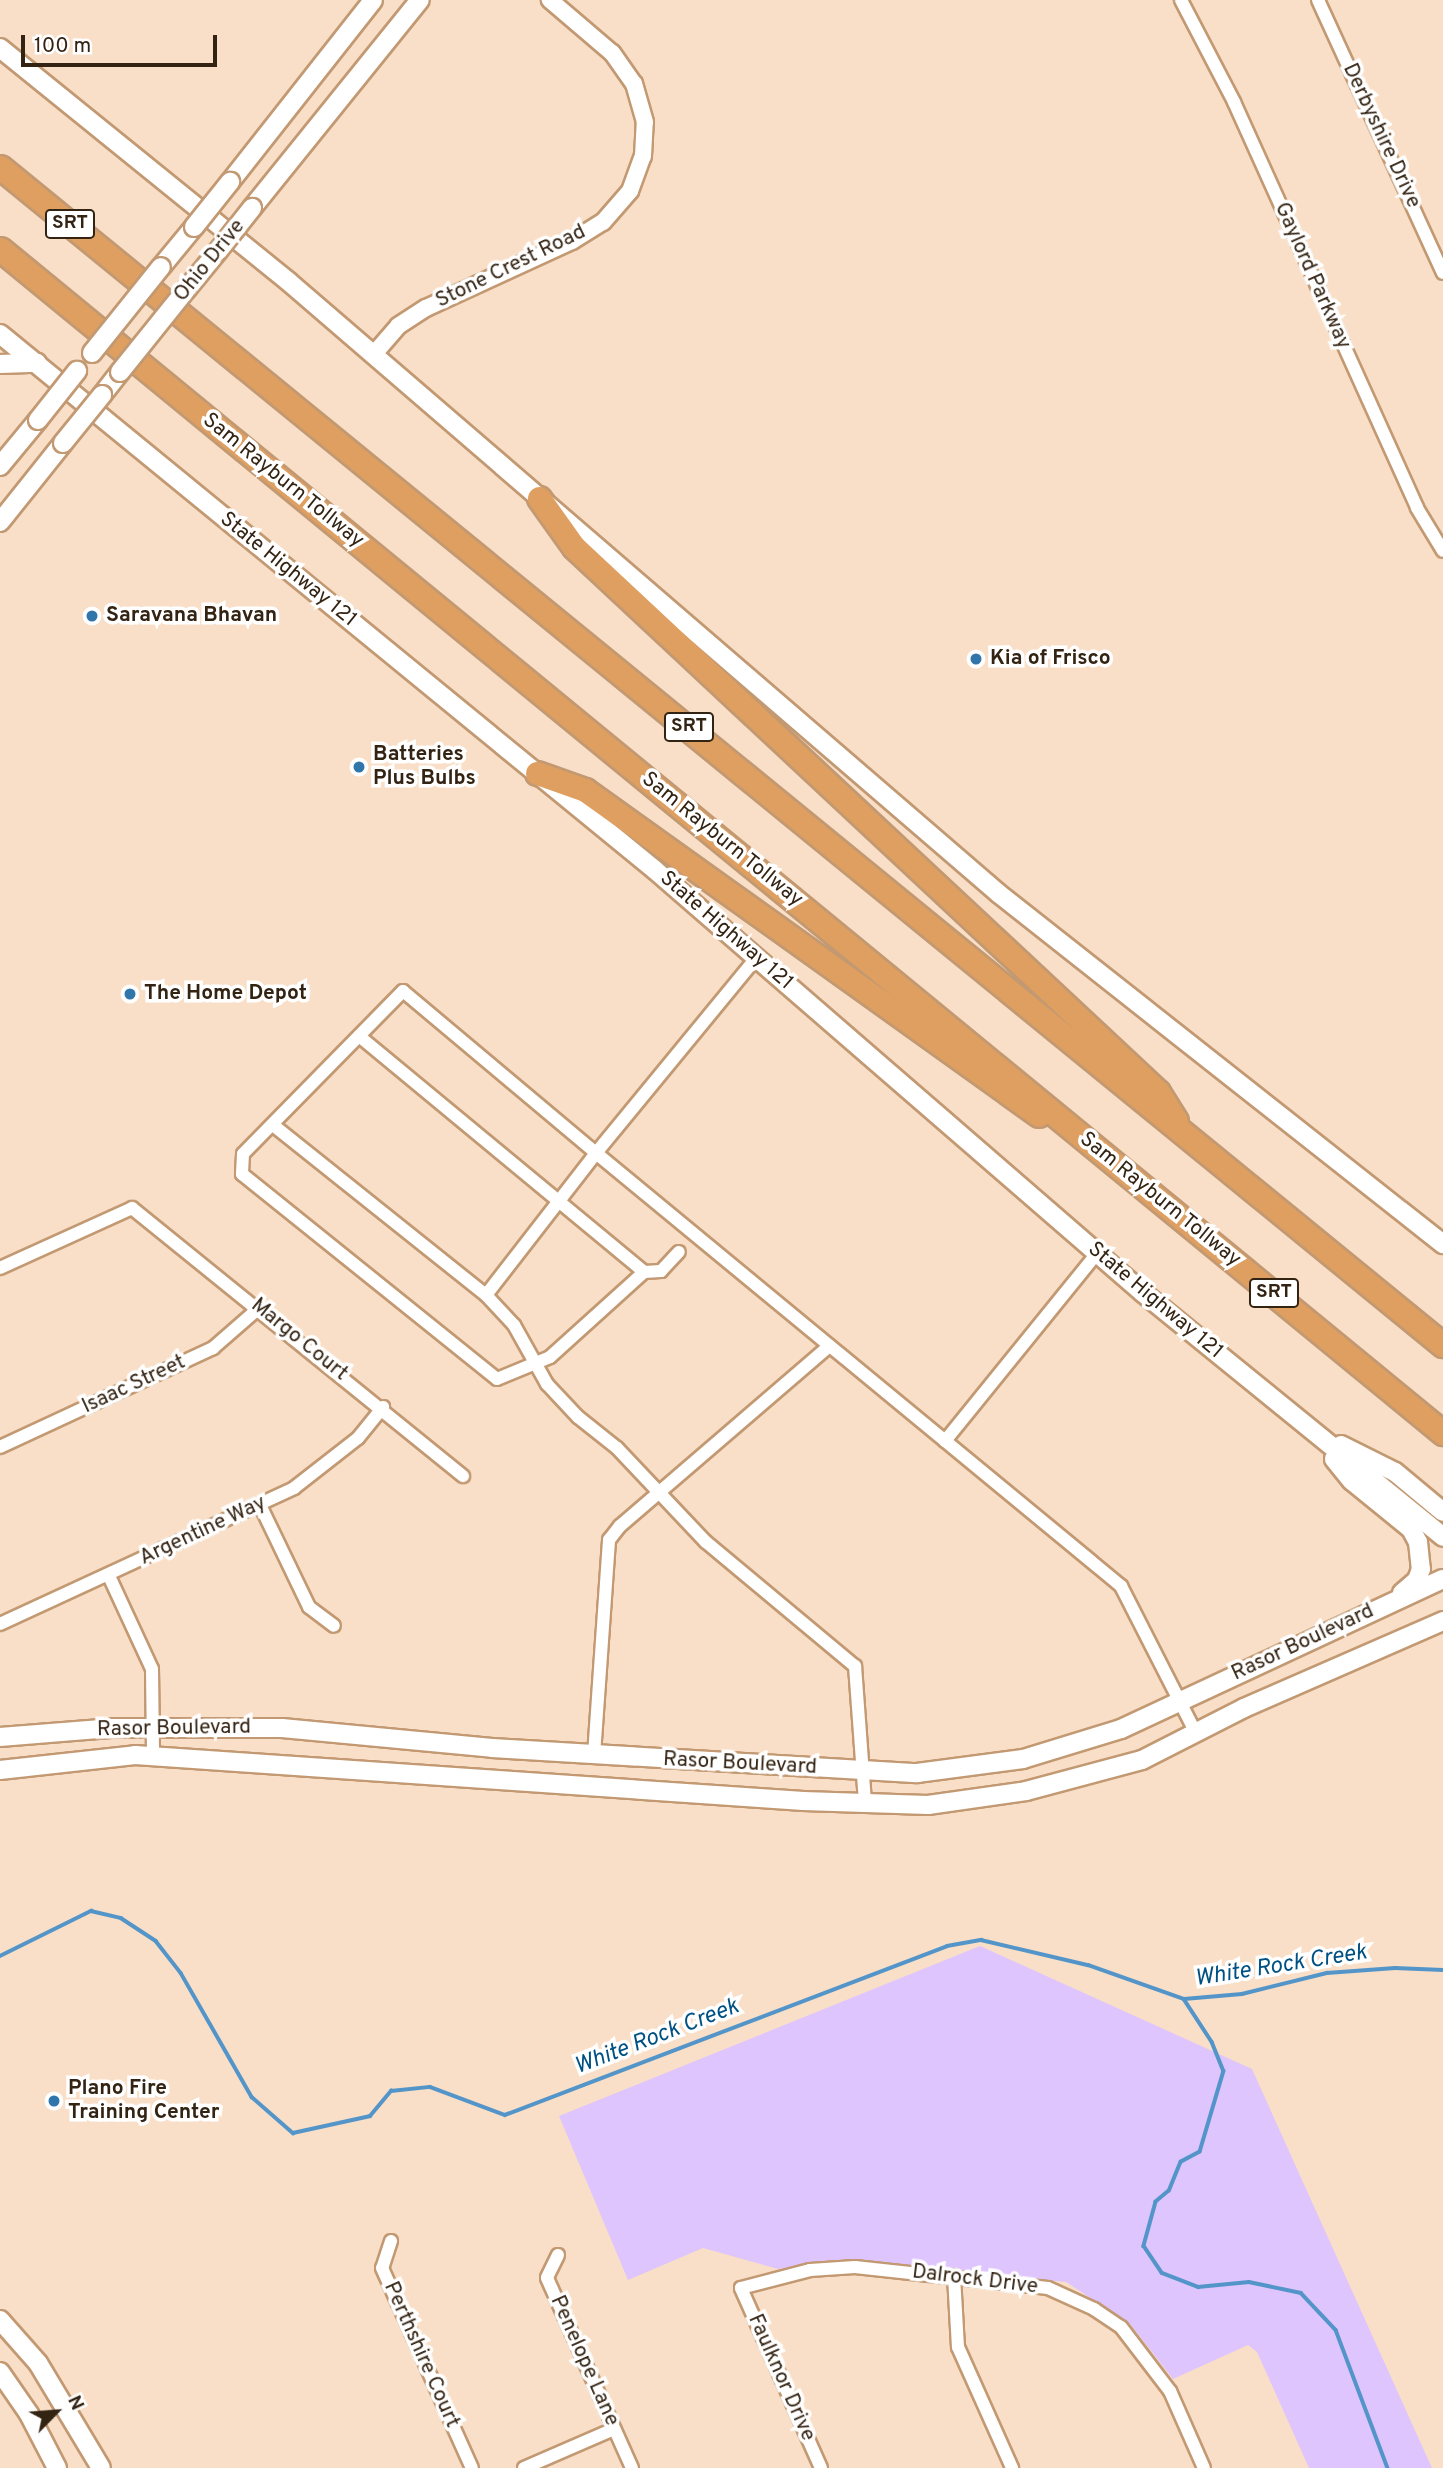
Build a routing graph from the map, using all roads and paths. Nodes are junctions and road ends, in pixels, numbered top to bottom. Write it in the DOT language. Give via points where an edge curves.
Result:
graph roads {
  1 [pos="373,0"];
  2 [pos="420,0"];
  3 [pos="550,0"];
  4 [pos="1181,0"];
  5 [pos="1318,0"];
  6 [pos="0,48"];
  7 [pos="0,167"];
  8 [pos="0,249"];
  9 [pos="1442,268"];
  10 [pos="0,334"];
  11 [pos="374,355"];
  12 [pos="37,363"];
  13 [pos="0,365"];
  14 [pos="0,466"];
  15 [pos="539,498"];
  16 [pos="0,522"];
  17 [pos="1443,551"];
  18 [pos="537,773"];
  19 [pos="757,957"];
  20 [pos="359,1036"];
  21 [pos="273,1125"];
  22 [pos="1187,1139"];
  23 [pos="596,1153"];
  24 [pos="1104,1154"];
  25 [pos="559,1199"];
  26 [pos="1443,1244"];
  27 [pos="679,1252"];
  28 [pos="1097,1253"];
  29 [pos="0,1268"];
  30 [pos="644,1272"];
  31 [pos="486,1295"];
  32 [pos="259,1308"];
  33 [pos="1443,1345"];
  34 [pos="829,1346"];
  35 [pos="533,1363"];
  36 [pos="383,1407"];
  37 [pos="1312,1431"];
  38 [pos="1443,1433"];
  39 [pos="944,1441"];
  40 [pos="0,1447"];
  41 [pos="463,1476"];
  42 [pos="660,1493"];
  43 [pos="260,1505"];
  44 [pos="1443,1512"];
  45 [pos="1443,1537"];
  46 [pos="109,1576"];
  47 [pos="1443,1579"];
  48 [pos="1386,1604"];
  49 [pos="1443,1621"];
  50 [pos="0,1624"];
  51 [pos="334,1626"];
  52 [pos="1181,1701"];
  53 [pos="153,1728"];
  54 [pos="1196,1733"];
  55 [pos="0,1737"];
  56 [pos="594,1755"];
  57 [pos="153,1757"];
  58 [pos="0,1770"];
  59 [pos="864,1771"];
  60 [pos="865,1803"];
  61 [pos="391,2241"];
  62 [pos="558,2255"];
  63 [pos="954,2276"];
  64 [pos="741,2288"];
  65 [pos="0,2320"];
  66 [pos="0,2372"];
  67 [pos="614,2429"];
  68 [pos="57,2468"];
  69 [pos="101,2468"];
  70 [pos="472,2468"];
  71 [pos="524,2468"];
  72 [pos="632,2468"];
  73 [pos="821,2468"];
  74 [pos="1012,2468"];
  75 [pos="1204,2468"];
  1 -- 14 [label="main road, Ohio Drive, bridge"];
  2 -- 16 [label="main road, Ohio Drive, bridge"];
  3 -- 11 [label="street, Stone Crest Road" via="612,53 634,84 645,122 643,156 630,191 603,222 572,241 426,308 398,326"];
  4 -- 17 [label="street, Gaylord Parkway" via="1234,102 1417,508"];
  5 -- 9 [label="street, Derbyshire Drive"];
  6 -- 11 [label="main road"];
  7 -- 22 [label="highway, SRT" via="987,970"];
  8 -- 24 [label="highway, Sam Rayburn Tollway / SRT"];
  10 -- 12 [label="main road, State Highway 121"];
  11 -- 15 [label="main road"];
  12 -- 13 [label="main road"];
  12 -- 18 [label="main road, State Highway 121"];
  15 -- 22 [label="highway" via="573,547 1158,1092"];
  15 -- 26 [label="main road" via="998,893"];
  18 -- 19 [label="main road, State Highway 121"];
  18 -- 24 [label="highway" via="585,790 1007,1096"];
  19 -- 23 [label="street"];
  19 -- 28 [label="main road, State Highway 121"];
  20 -- 21 [label="street"];
  20 -- 23 [label="street" via="402,991"];
  20 -- 25 [label="street"];
  21 -- 31 [label="street"];
  21 -- 35 [label="street" via="243,1154 242,1174 496,1379"];
  22 -- 33 [label="highway, SRT"];
  23 -- 25 [label="street"];
  23 -- 34 [label="street"];
  24 -- 38 [label="highway, Sam Rayburn Tollway / SRT"];
  25 -- 30 [label="street"];
  25 -- 31 [label="street"];
  27 -- 30 [label="street" via="661,1271"];
  28 -- 37 [label="main road, State Highway 121"];
  28 -- 39 [label="street"];
  29 -- 32 [label="street, Margo Court" via="132,1208"];
  30 -- 35 [label="street" via="550,1357"];
  31 -- 35 [label="street" via="514,1325"];
  32 -- 36 [label="street, Margo Court"];
  32 -- 40 [label="street, Isaac Street" via="213,1348"];
  34 -- 39 [label="street"];
  34 -- 42 [label="street"];
  35 -- 42 [label="street" via="578,1417 617,1448"];
  36 -- 41 [label="street, Margo Court"];
  36 -- 43 [label="street, Argentine Way" via="358,1438 316,1475"];
  37 -- 44 [label="main road" via="1395,1472"];
  37 -- 45 [label="main road, State Highway 121"];
  37 -- 48 [label="main road" via="1352,1481 1411,1529 1418,1542 1422,1556 1417,1580"];
  39 -- 52 [label="street" via="1121,1586"];
  42 -- 56 [label="street" via="609,1540"];
  42 -- 59 [label="street" via="706,1542 855,1666"];
  43 -- 46 [label="street, Argentine Way"];
  43 -- 51 [label="street" via="309,1607"];
  46 -- 50 [label="street, Argentine Way"];
  46 -- 53 [label="street" via="152,1669"];
  47 -- 48 [label="main road, Rasor Boulevard"];
  48 -- 52 [label="main road, Rasor Boulevard"];
  49 -- 54 [label="main road, Rasor Boulevard"];
  52 -- 54 [label="street"];
  52 -- 59 [label="main road, Rasor Boulevard" via="1121,1728 1023,1759 917,1773"];
  53 -- 55 [label="main road, Rasor Boulevard"];
  53 -- 56 [label="main road, Rasor Boulevard" via="282,1728"];
  53 -- 57 [label="street"];
  54 -- 60 [label="main road, Rasor Boulevard" via="1142,1760 1026,1791 928,1805"];
  56 -- 59 [label="main road, Rasor Boulevard"];
  57 -- 58 [label="main road, Rasor Boulevard"];
  57 -- 60 [label="main road, Rasor Boulevard"];
  59 -- 60 [label="street"];
  61 -- 70 [label="street, Perthshire Court" via="382,2268"];
  62 -- 67 [label="street, Penelope Lane" via="547,2278"];
  63 -- 64 [label="street, Dalrock Drive" via="855,2267 810,2270"];
  63 -- 74 [label="street" via="958,2347"];
  63 -- 75 [label="street, Dalrock Drive" via="1048,2288 1121,2327 1170,2391"];
  64 -- 73 [label="street, Faulknor Drive"];
  65 -- 69 [label="main road" via="38,2363"];
  66 -- 68 [label="main road"];
  67 -- 71 [label="street"];
  67 -- 72 [label="street, Penelope Lane"];
}
